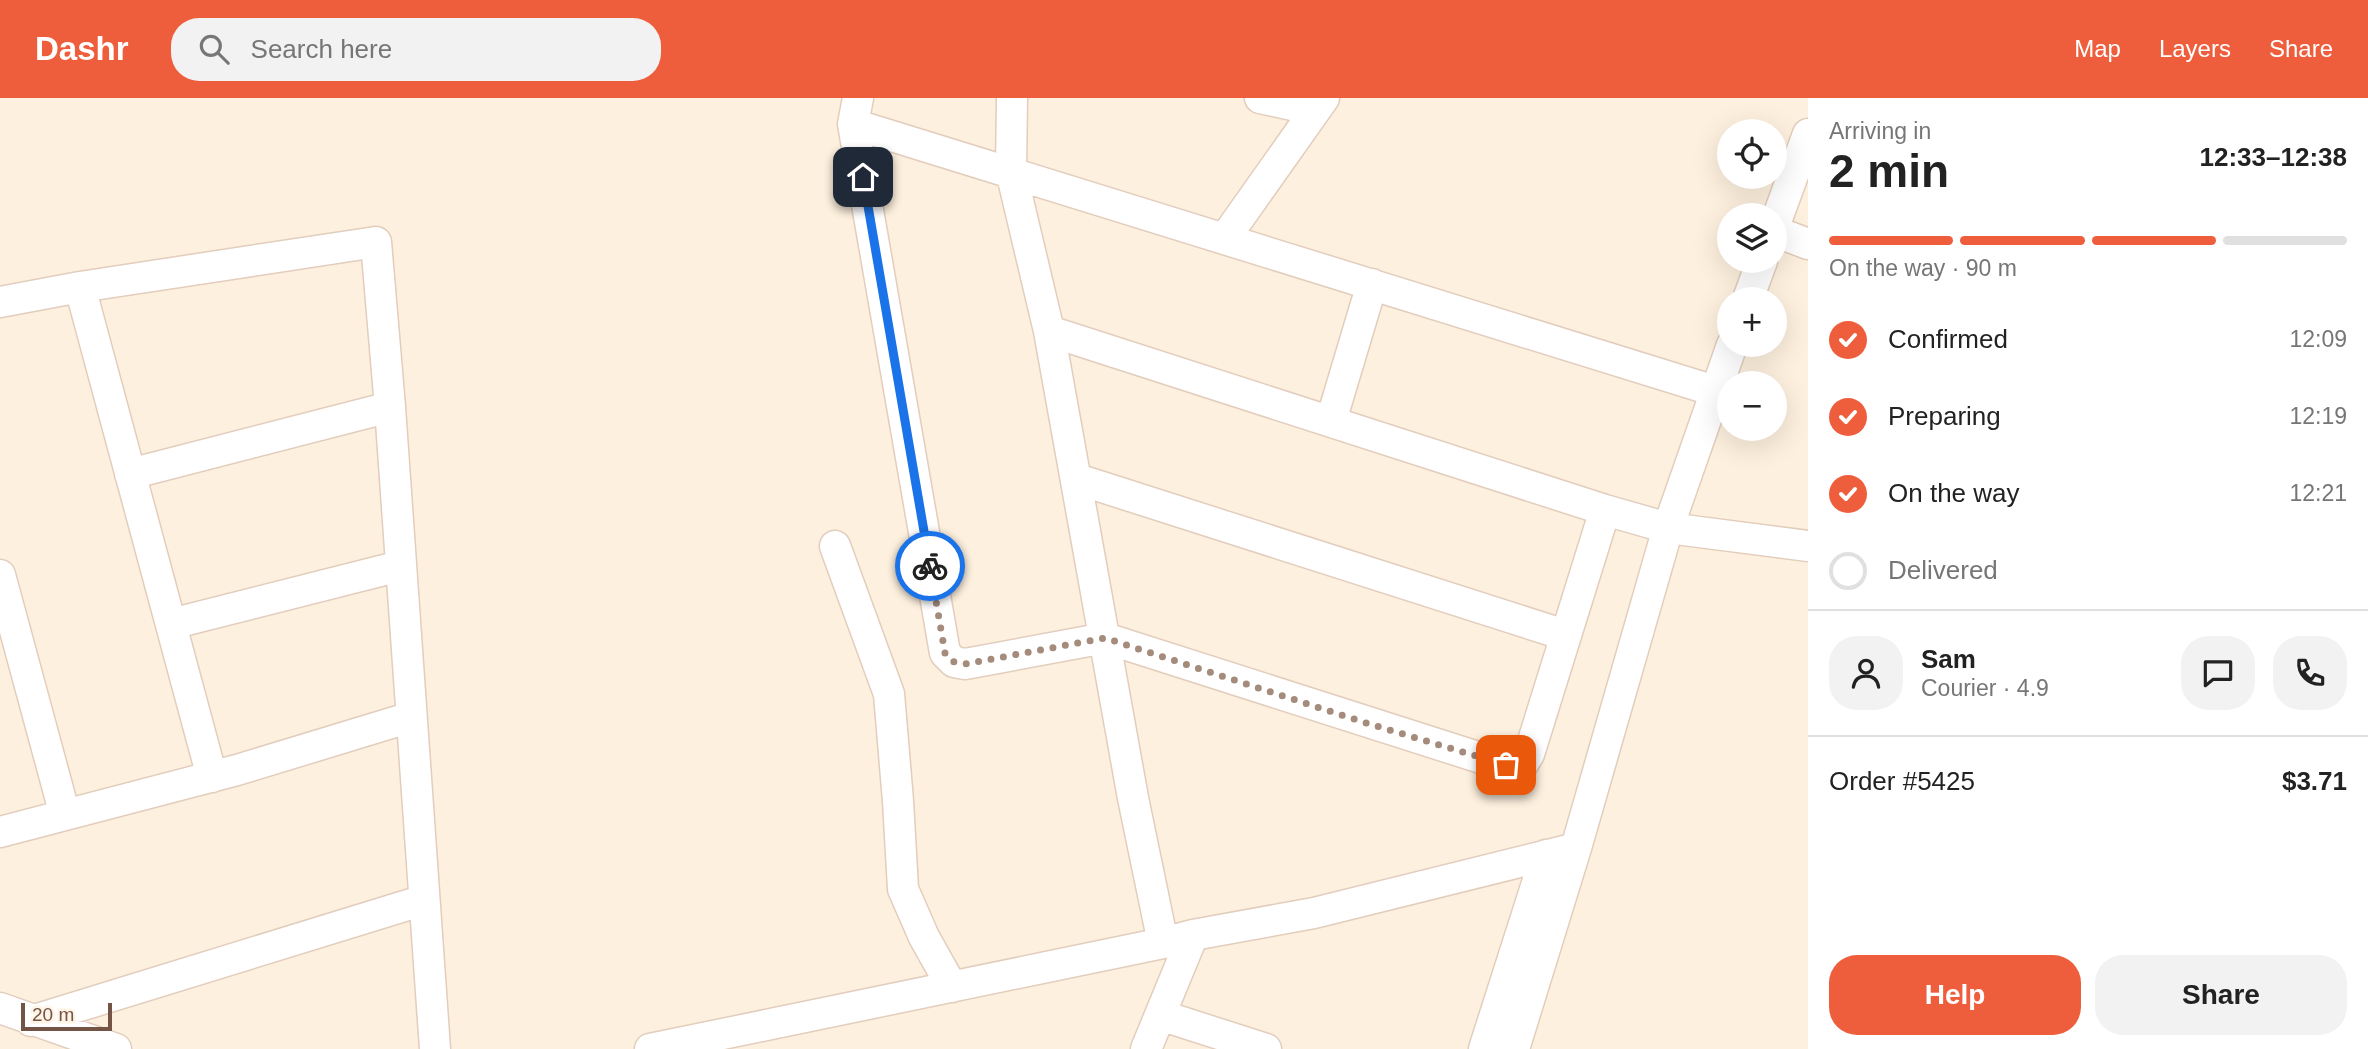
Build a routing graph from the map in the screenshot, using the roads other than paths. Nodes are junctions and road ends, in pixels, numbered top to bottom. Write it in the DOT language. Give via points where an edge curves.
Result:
graph roads {
  1 [pos="1012,98"];
  2 [pos="1260,98"];
  3 [pos="1320,104"];
  4 [pos="856,111"];
  5 [pos="1808,134"];
  6 [pos="1011,171"];
  7 [pos="1783,203"];
  8 [pos="1787,235"];
  9 [pos="1225,238"];
  10 [pos="1808,244"];
  11 [pos="1372,284"];
  12 [pos="80,287"];
  13 [pos="0,302"];
  14 [pos="1049,331"];
  15 [pos="1728,357"];
  16 [pos="1716,391"];
  17 [pos="390,407"];
  18 [pos="1331,421"];
  19 [pos="130,474"];
  20 [pos="1076,479"];
  21 [pos="1605,510"];
  22 [pos="1668,528"];
  23 [pos="835,546"];
  24 [pos="1808,546"];
  25 [pos="400,566"];
  26 [pos="0,575"];
  27 [pos="171,624"];
  28 [pos="1565,635"];
  29 [pos="1105,638"];
  30 [pos="411,717"];
  31 [pos="212,777"];
  32 [pos="65,815"];
  33 [pos="0,832"];
  34 [pos="1576,848"];
  35 [pos="1546,855"];
  36 [pos="424,900"];
  37 [pos="1193,934"];
  38 [pos="1163,943"];
  39 [pos="952,987"];
  40 [pos="0,1009"];
  41 [pos="1160,1015"];
  42 [pos="31,1021"];
  43 [pos="87,1044"];
  44 [pos="116,1049"];
  45 [pos="435,1049"];
  46 [pos="650,1049"];
  47 [pos="1146,1049"];
  48 [pos="1266,1049"];
  49 [pos="1484,1049"];
  50 [pos="1514,1049"];
  1 -- 6 [label="street"];
  2 -- 3 [label="street"];
  3 -- 9 [label="street"];
  4 -- 6 [label="street"];
  4 -- 29 [label="street" via="945,653 954,662 965,664"];
  5 -- 7 [label="street"];
  6 -- 9 [label="street"];
  6 -- 14 [label="street"];
  8 -- 10 [label="street"];
  9 -- 11 [label="street"];
  11 -- 16 [label="street"];
  11 -- 18 [label="street"];
  12 -- 13 [label="street"];
  12 -- 17 [label="street" via="376,242"];
  12 -- 19 [label="street"];
  14 -- 18 [label="street"];
  14 -- 20 [label="street"];
  15 -- 16 [label="street"];
  16 -- 22 [label="street"];
  17 -- 19 [label="street"];
  17 -- 25 [label="street"];
  18 -- 21 [label="street"];
  19 -- 27 [label="street"];
  20 -- 28 [label="street"];
  20 -- 29 [label="street"];
  21 -- 22 [label="street"];
  21 -- 28 [label="street"];
  22 -- 24 [label="street"];
  22 -- 34 [label="street"];
  23 -- 39 [label="street" via="889,694 903,889"];
  25 -- 27 [label="street"];
  25 -- 30 [label="street"];
  26 -- 32 [label="street"];
  27 -- 31 [label="street"];
  28 -- 29 [label="street" via="1521,767 1376,726"];
  29 -- 38 [label="street"];
  30 -- 31 [label="street"];
  30 -- 36 [label="street"];
  31 -- 32 [label="street"];
  32 -- 33 [label="street"];
  34 -- 35 [label="street"];
  34 -- 50 [label="street"];
  35 -- 37 [label="street" via="1314,913"];
  35 -- 49 [label="street"];
  36 -- 42 [label="street"];
  36 -- 45 [label="street"];
  37 -- 38 [label="street"];
  37 -- 41 [label="street"];
  38 -- 39 [label="street"];
  39 -- 46 [label="street"];
  40 -- 42 [label="street"];
  41 -- 47 [label="street"];
  41 -- 48 [label="street"];
  42 -- 43 [label="street"];
  43 -- 44 [label="street"];
}
